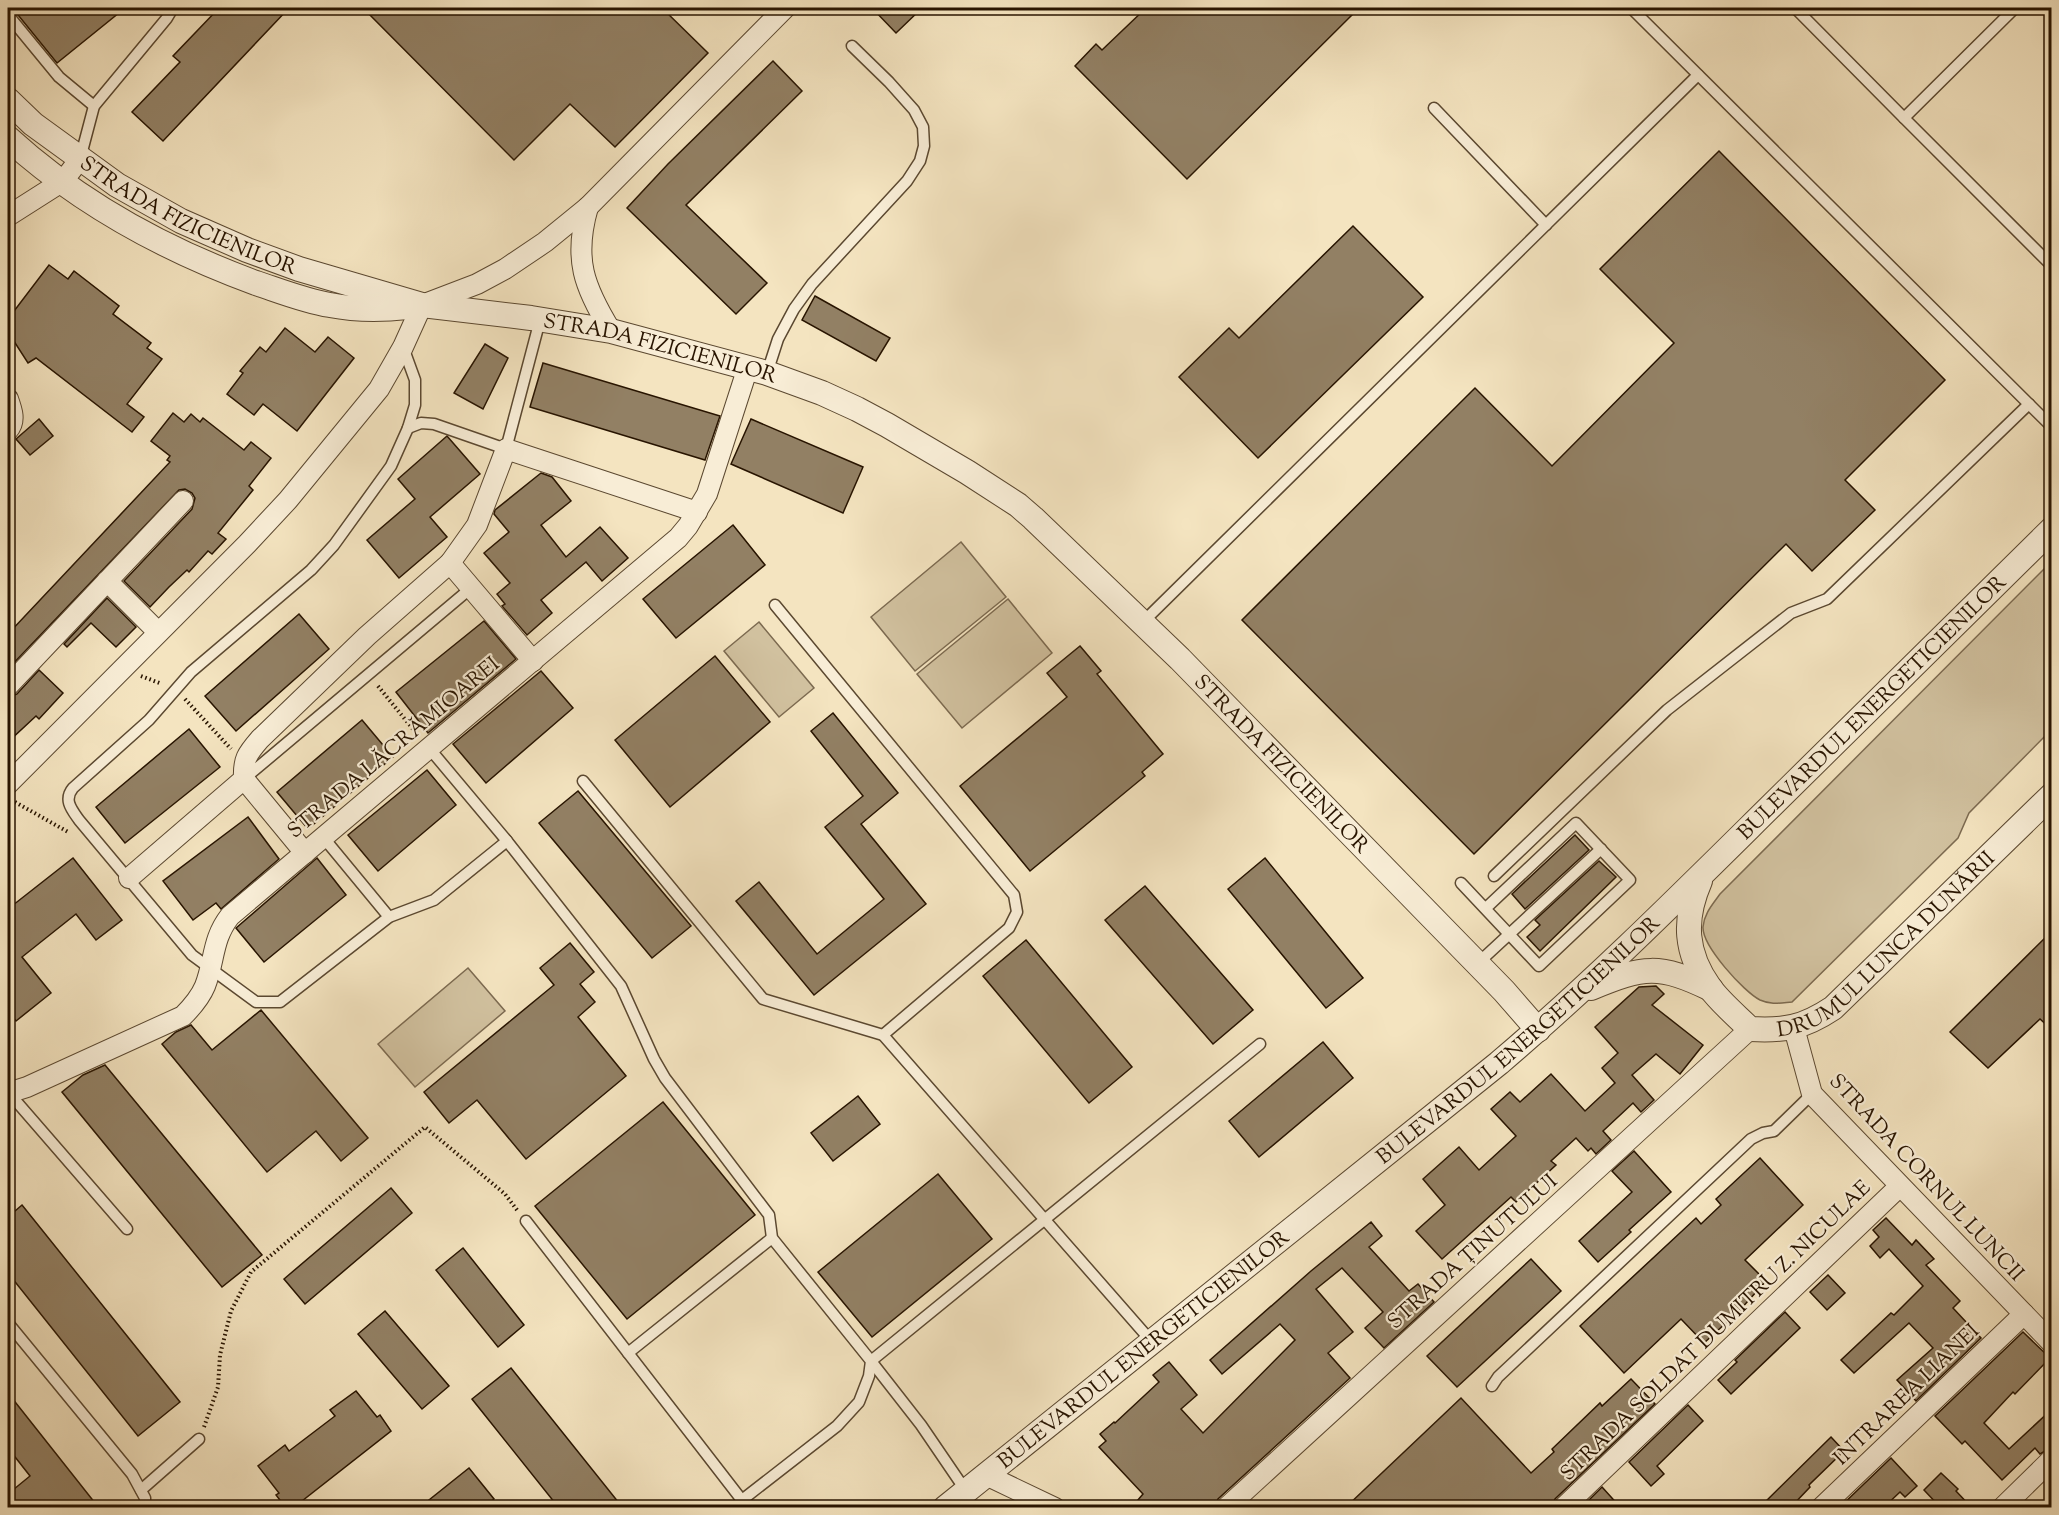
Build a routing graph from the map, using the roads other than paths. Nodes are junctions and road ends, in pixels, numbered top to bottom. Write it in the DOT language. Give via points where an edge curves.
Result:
graph roads {
  1 [pos="173,8"];
  2 [pos="785,8"];
  3 [pos="1631,8"];
  4 [pos="1795,8"];
  5 [pos="2015,8"];
  6 [pos="8,15"];
  7 [pos="852,46"];
  8 [pos="1698,75"];
  9 [pos="8,100"];
  10 [pos="94,106"];
  11 [pos="1434,108"];
  12 [pos="1904,118"];
  13 [pos="8,138"];
  14 [pos="80,159"];
  15 [pos="63,181"];
  16 [pos="588,207"];
  17 [pos="8,216"];
  18 [pos="1546,225"];
  19 [pos="2052,267"];
  20 [pos="422,305"];
  21 [pos="540,320"];
  22 [pos="612,331"];
  23 [pos="403,347"];
  24 [pos="757,370"];
  25 [pos="8,399"];
  26 [pos="2029,404"];
  27 [pos="2052,427"];
  28 [pos="408,428"];
  29 [pos="8,430"];
  30 [pos="506,449"];
  31 [pos="183,501"];
  32 [pos="697,512"];
  33 [pos="2052,529"];
  34 [pos="450,563"];
  35 [pos="107,581"];
  36 [pos="471,588"];
  37 [pos="775,605"];
  38 [pos="1143,622"];
  39 [pos="158,632"];
  40 [pos="533,661"];
  41 [pos="8,686"];
  42 [pos="429,748"];
  43 [pos="244,771"];
  44 [pos="583,781"];
  45 [pos="8,784"];
  46 [pos="2052,795"];
  47 [pos="323,837"];
  48 [pos="507,841"];
  49 [pos="1601,849"];
  50 [pos="305,853"];
  51 [pos="1704,874"];
  52 [pos="1494,876"];
  53 [pos="129,878"];
  54 [pos="1461,883"];
  55 [pos="1486,908"];
  56 [pos="389,917"];
  57 [pos="1510,934"];
  58 [pos="1477,964"];
  59 [pos="210,969"];
  60 [pos="1711,989"];
  61 [pos="1581,992"];
  62 [pos="1794,1028"];
  63 [pos="1750,1029"];
  64 [pos="1538,1030"];
  65 [pos="883,1035"];
  66 [pos="1260,1044"];
  67 [pos="8,1093"];
  68 [pos="1812,1094"];
  69 [pos="1900,1186"];
  70 [pos="1045,1220"];
  71 [pos="526,1221"];
  72 [pos="127,1229"];
  73 [pos="772,1238"];
  74 [pos="2024,1314"];
  75 [pos="8,1323"];
  76 [pos="1152,1342"];
  77 [pos="2052,1343"];
  78 [pos="628,1353"];
  79 [pos="871,1361"];
  80 [pos="1492,1386"];
  81 [pos="199,1438"];
  82 [pos="2052,1459"];
  83 [pos="986,1475"];
  84 [pos="141,1490"];
  85 [pos="966,1491"];
  86 [pos="1020,1501"];
  87 [pos="745,1504"];
  88 [pos="145,1508"];
  89 [pos="945,1508"];
  90 [pos="1055,1508"];
  91 [pos="1226,1508"];
  92 [pos="1563,1508"];
  93 [pos="1821,1508"];
  94 [pos="2002,1508"];
  1 -- 10 [label="lane"];
  2 -- 16 [label="street"];
  3 -- 8 [label="lane"];
  4 -- 12 [label="lane"];
  5 -- 12 [label="lane"];
  6 -- 10 [label="lane" via="59,77"];
  7 -- 24 [label="lane" via="914,110 923,127 920,161 907,181 812,284"];
  8 -- 18 [label="lane"];
  8 -- 26 [label="lane"];
  9 -- 14 [label="street, STRADA FIZICIENILOR"];
  10 -- 14 [label="lane"];
  11 -- 18 [label="lane"];
  12 -- 19 [label="lane"];
  13 -- 15 [label="street, STRADA FIZICIENILOR"];
  14 -- 15 [label="street"];
  14 -- 20 [label="street, STRADA FIZICIENILOR" via="157,209 247,250 299,270"];
  15 -- 17 [label="street"];
  15 -- 20 [label="street, STRADA FIZICIENILOR" via="169,245 292,296 354,308 384,310"];
  16 -- 20 [label="street" via="505,269"];
  16 -- 22 [label="street" via="582,228 585,282"];
  18 -- 38 [label="lane"];
  20 -- 21 [label="street, STRADA FIZICIENILOR"];
  20 -- 23 [label="street"];
  21 -- 22 [label="street, STRADA FIZICIENILOR"];
  21 -- 30 [label="lane"];
  22 -- 24 [label="street, STRADA FIZICIENILOR"];
  23 -- 28 [label="lane" via="415,380 415,405"];
  23 -- 39 [label="street" via="372,398 295,492"];
  24 -- 32 [label="street, STRADA LĂCRĂMIOAREI"];
  24 -- 38 [label="street, STRADA FIZICIENILOR" via="839,401 887,425 915,430 1006,486 1017,505"];
  25 -- 29 [label="street" via="13,416"];
  26 -- 27 [label="lane"];
  26 -- 52 [label="lane" via="1827,598 1791,613 1667,710"];
  28 -- 30 [label="lane" via="434,424"];
  28 -- 53 [label="lane" via="391,466 311,570 191,672 149,720 69,793 71,809"];
  30 -- 32 [label="street"];
  30 -- 34 [label="street" via="477,525"];
  31 -- 35 [label="street"];
  32 -- 40 [label="street, STRADA LĂCRĂMIOAREI" via="678,538"];
  33 -- 51 [label="street, BULEVARDUL ENERGETICIENILOR"];
  34 -- 36 [label="street"];
  34 -- 43 [label="street" via="265,733 250,751"];
  35 -- 39 [label="street"];
  35 -- 41 [label="street"];
  36 -- 40 [label="street"];
  36 -- 43 [label="lane" via="369,675"];
  37 -- 65 [label="lane" via="1014,895 1017,912 1009,928"];
  38 -- 58 [label="street, STRADA FIZICIENILOR"];
  39 -- 45 [label="street"];
  40 -- 42 [label="street, STRADA LĂCRĂMIOAREI"];
  42 -- 47 [label="street, STRADA LĂCRĂMIOAREI"];
  42 -- 48 [label="lane"];
  43 -- 50 [label="street"];
  43 -- 53 [label="street"];
  44 -- 65 [label="lane" via="764,999"];
  46 -- 62 [label="street, DRUMUL LUNCA DUNĂRII" via="1833,1008"];
  47 -- 50 [label="street, STRADA LĂCRĂMIOAREI"];
  47 -- 56 [label="lane"];
  48 -- 56 [label="lane" via="434,900"];
  48 -- 73 [label="lane" via="621,986 665,1078 770,1215"];
  49 -- 55 [label="lane" via="1576,823"];
  49 -- 57 [label="lane"];
  49 -- 57 [label="lane" via="1630,880 1539,966"];
  50 -- 59 [label="street, STRADA LĂCRĂMIOAREI" via="230,916 216,940"];
  51 -- 60 [label="street" via="1692,900 1688,929 1695,960"];
  51 -- 61 [label="street, BULEVARDUL ENERGETICIENILOR"];
  53 -- 59 [label="lane" via="192,955"];
  54 -- 55 [label="lane"];
  55 -- 57 [label="lane"];
  56 -- 59 [label="lane" via="280,1002 256,1002"];
  57 -- 58 [label="lane"];
  58 -- 64 [label="street, STRADA FIZICIENILOR"];
  59 -- 67 [label="street, STRADA LĂCRĂMIOAREI" via="201,994 183,1016"];
  60 -- 61 [label="street" via="1685,976 1641,970"];
  60 -- 63 [label="street, DRUMUL LUNCA DUNĂRII"];
  61 -- 64 [label="street, BULEVARDUL ENERGETICIENILOR"];
  62 -- 63 [label="street, DRUMUL LUNCA DUNĂRII"];
  62 -- 68 [label="street, STRADA CORNUL LUNCII"];
  63 -- 91 [label="street, STRADA ȚINUTULUI"];
  64 -- 76 [label="street, BULEVARDUL ENERGETICIENILOR"];
  65 -- 70 [label="lane"];
  66 -- 70 [label="lane"];
  67 -- 72 [label="lane"];
  68 -- 69 [label="street, STRADA CORNUL LUNCII"];
  68 -- 80 [label="lane" via="1774,1131 1751,1139"];
  69 -- 74 [label="street, STRADA CORNUL LUNCII"];
  69 -- 92 [label="street, STRADA SOLDAT DUMITRU Z. NICULAE"];
  70 -- 76 [label="lane"];
  70 -- 79 [label="lane"];
  71 -- 78 [label="lane"];
  73 -- 78 [label="lane"];
  73 -- 79 [label="lane"];
  74 -- 77 [label="street, STRADA CORNUL LUNCII"];
  74 -- 93 [label="street, INTRAREA LIANEI"];
  75 -- 84 [label="lane"];
  76 -- 83 [label="street, BULEVARDUL ENERGETICIENILOR"];
  78 -- 87 [label="lane"];
  79 -- 85 [label="lane"];
  79 -- 87 [label="lane" via="859,1402 837,1426"];
  81 -- 84 [label="lane"];
  82 -- 94 [label="street"];
  83 -- 85 [label="street, BULEVARDUL ENERGETICIENILOR"];
  83 -- 86 [label="street"];
  84 -- 88 [label="lane"];
  85 -- 89 [label="street, BULEVARDUL ENERGETICIENILOR"];
  86 -- 90 [label="street"];
}
